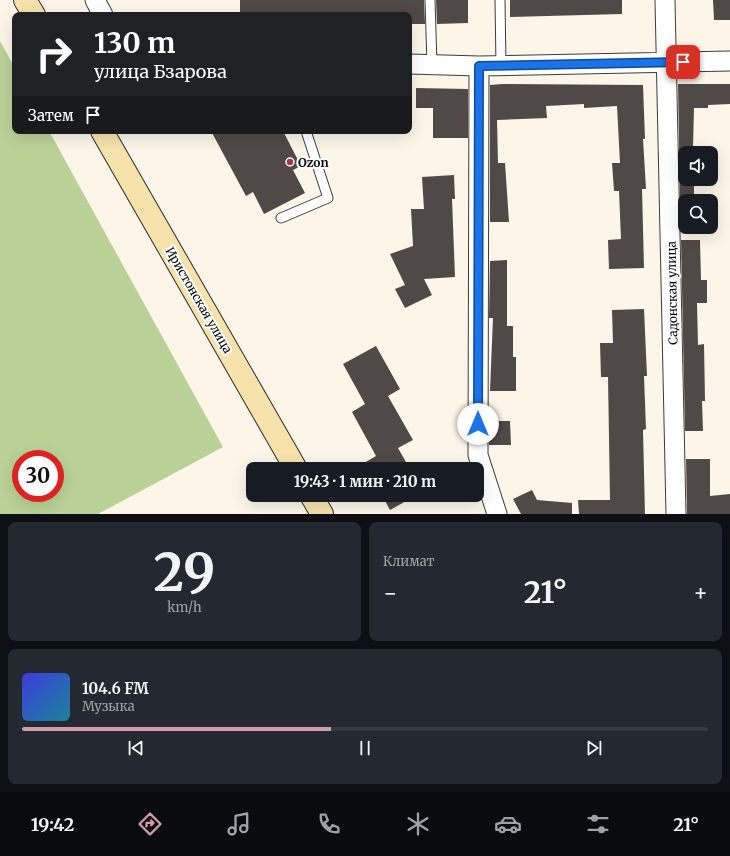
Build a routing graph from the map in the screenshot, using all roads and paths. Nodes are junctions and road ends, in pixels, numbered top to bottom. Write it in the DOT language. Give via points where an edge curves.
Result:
graph roads {
  1 [pos="25,0"];
  2 [pos="95,0"];
  3 [pos="430,0"];
  4 [pos="500,0"];
  5 [pos="665,0"];
  6 [pos="32,12"];
  7 [pos="101,12"];
  8 [pos="730,61"];
  9 [pos="668,62"];
  10 [pos="412,64"];
  11 [pos="432,65"];
  12 [pos="479,66"];
  13 [pos="501,66"];
  14 [pos="104,134"];
  15 [pos="307,134"];
  16 [pos="281,218"];
  17 [pos="292,462"];
  18 [pos="315,502"];
  19 [pos="322,514"];
  20 [pos="497,514"];
  21 [pos="676,514"];
  1 -- 6 [label="main road"];
  2 -- 7 [label="street"];
  3 -- 11 [label="lane"];
  4 -- 13 [label="lane"];
  5 -- 9 [label="street, Садонская улица"];
  8 -- 9 [label="street"];
  9 -- 13 [label="street"];
  9 -- 21 [label="street, Садонская улица"];
  10 -- 11 [label="street"];
  11 -- 12 [label="street"];
  12 -- 13 [label="street"];
  12 -- 20 [label="street" via="478,455"];
  14 -- 17 [label="main road, Иристонская улица"];
  15 -- 16 [label="lane" via="328,198"];
  18 -- 19 [label="main road"];
}
